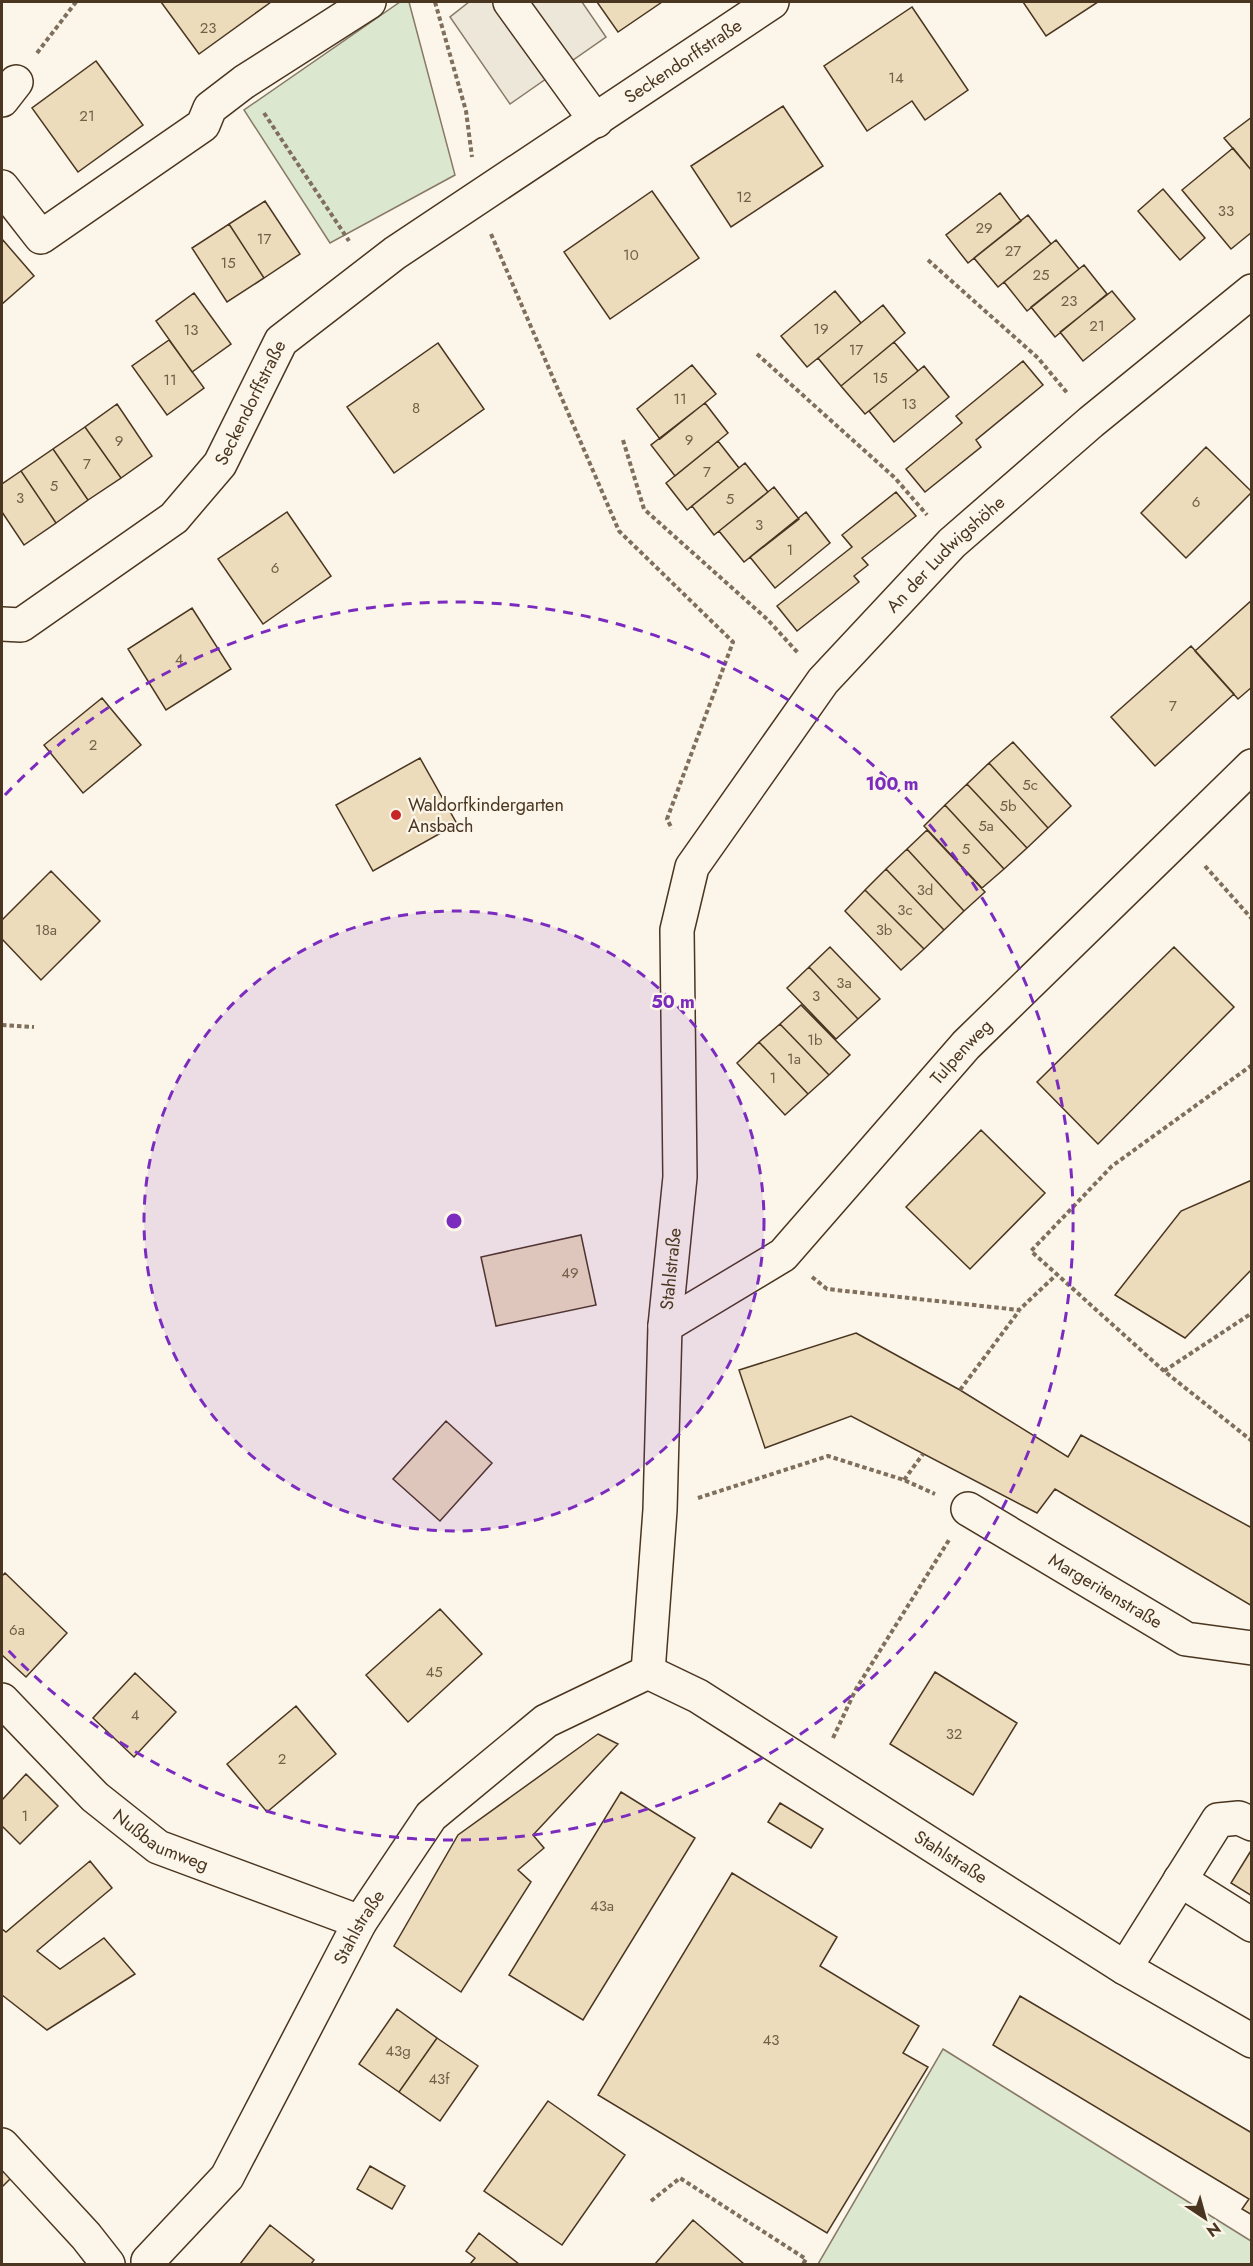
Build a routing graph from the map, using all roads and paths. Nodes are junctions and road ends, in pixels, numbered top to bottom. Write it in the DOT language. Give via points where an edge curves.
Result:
graph roads {
  1 [pos="76,2"];
  2 [pos="369,2"];
  3 [pos="435,2"];
  4 [pos="510,2"];
  5 [pos="772,2"];
  6 [pos="244,82"];
  7 [pos="8,91"];
  8 [pos="596,121"];
  9 [pos="2,187"];
  10 [pos="477,201"];
  11 [pos="395,253"];
  12 [pos="928,260"];
  13 [pos="1251,291"];
  14 [pos="757,354"];
  15 [pos="1091,422"];
  16 [pos="623,440"];
  17 [pos="952,543"];
  18 [pos="2,624"];
  19 [pos="823,681"];
  20 [pos="1251,766"];
  21 [pos="1180,837"];
  22 [pos="692,867"];
  23 [pos="1251,920"];
  24 [pos="2,1025"];
  25 [pos="34,1027"];
  26 [pos="1251,1065"];
  27 [pos="783,1255"];
  28 [pos="1056,1275"];
  29 [pos="1019,1310"];
  30 [pos="1251,1313"];
  31 [pos="665,1326"];
  32 [pos="1164,1371"];
  33 [pos="960,1390"];
  34 [pos="1251,1441"];
  35 [pos="923,1454"];
  36 [pos="904,1480"];
  37 [pos="968,1509"];
  38 [pos="660,1510"];
  39 [pos="1251,1648"];
  40 [pos="648,1672"];
  41 [pos="2,1700"];
  42 [pos="817,1772"];
  43 [pos="1251,1824"];
  44 [pos="1180,1880"];
  45 [pos="360,1922"];
  46 [pos="1251,1924"];
  47 [pos="1125,1968"];
  48 [pos="1251,2041"];
  49 [pos="2,2145"];
  50 [pos="651,2201"];
  51 [pos="144,2263"];
  52 [pos="108,2265"];
  53 [pos="804,2265"];
  1 -- 7 [label="path"];
  2 -- 6 [label="street"];
  3 -- 10 [label="path" via="466,111"];
  4 -- 8 [label="street"];
  5 -- 8 [label="street, Seckendorffstraße"];
  6 -- 9 [label="street" via="210,108 203,125 41,237"];
  6 -- 11 [label="path" via="348,242 381,230"];
  8 -- 10 [label="street, Seckendorffstraße"];
  10 -- 11 [label="street, Seckendorffstraße"];
  10 -- 22 [label="path" via="619,531 733,642 667,819"];
  11 -- 18 [label="street, Seckendorffstraße" via="282,341 220,464 174,518 21,625"];
  12 -- 15 [label="path" via="1038,358"];
  13 -- 15 [label="street, An der Ludwigshöhe"];
  14 -- 17 [label="path" via="895,478"];
  15 -- 17 [label="street, An der Ludwigshöhe"];
  16 -- 19 [label="path" via="644,509 767,619"];
  17 -- 19 [label="street, An der Ludwigshöhe"];
  19 -- 22 [label="street, An der Ludwigshöhe"];
  20 -- 21 [label="street, Tulpenweg"];
  21 -- 23 [label="path"];
  21 -- 27 [label="street, Tulpenweg" via="966,1045"];
  22 -- 31 [label="street, Stahlstraße" via="677,930 680,1177"];
  24 -- 25 [label="path"];
  26 -- 28 [label="path" via="1112,1166 1031,1251"];
  27 -- 29 [label="path" via="827,1289"];
  27 -- 31 [label="street, Tulpenweg"];
  28 -- 29 [label="path"];
  28 -- 32 [label="path"];
  29 -- 33 [label="path"];
  30 -- 32 [label="path"];
  31 -- 38 [label="street, Stahlstraße"];
  32 -- 34 [label="path"];
  35 -- 36 [label="path"];
  36 -- 37 [label="path"];
  36 -- 38 [label="path" via="828,1456"];
  37 -- 39 [label="street, Margeritenstraße" via="1186,1639"];
  37 -- 42 [label="path" via="856,1689"];
  38 -- 40 [label="street, Stahlstraße"];
  40 -- 42 [label="street, Stahlstraße" via="698,1696"];
  40 -- 45 [label="street, Stahlstraße" via="546,1721 431,1815"];
  41 -- 45 [label="street, Nußbaumweg" via="95,1797 158,1847"];
  42 -- 47 [label="street, Stahlstraße"];
  43 -- 44 [label="street" via="1239,1818 1218,1820"];
  44 -- 46 [label="street"];
  44 -- 47 [label="street"];
  45 -- 51 [label="street, Stahlstraße" via="227,2177"];
  47 -- 48 [label="street, Stahlstraße"];
  49 -- 52 [label="street"];
  50 -- 53 [label="path" via="680,2178 806,2259"];
}
